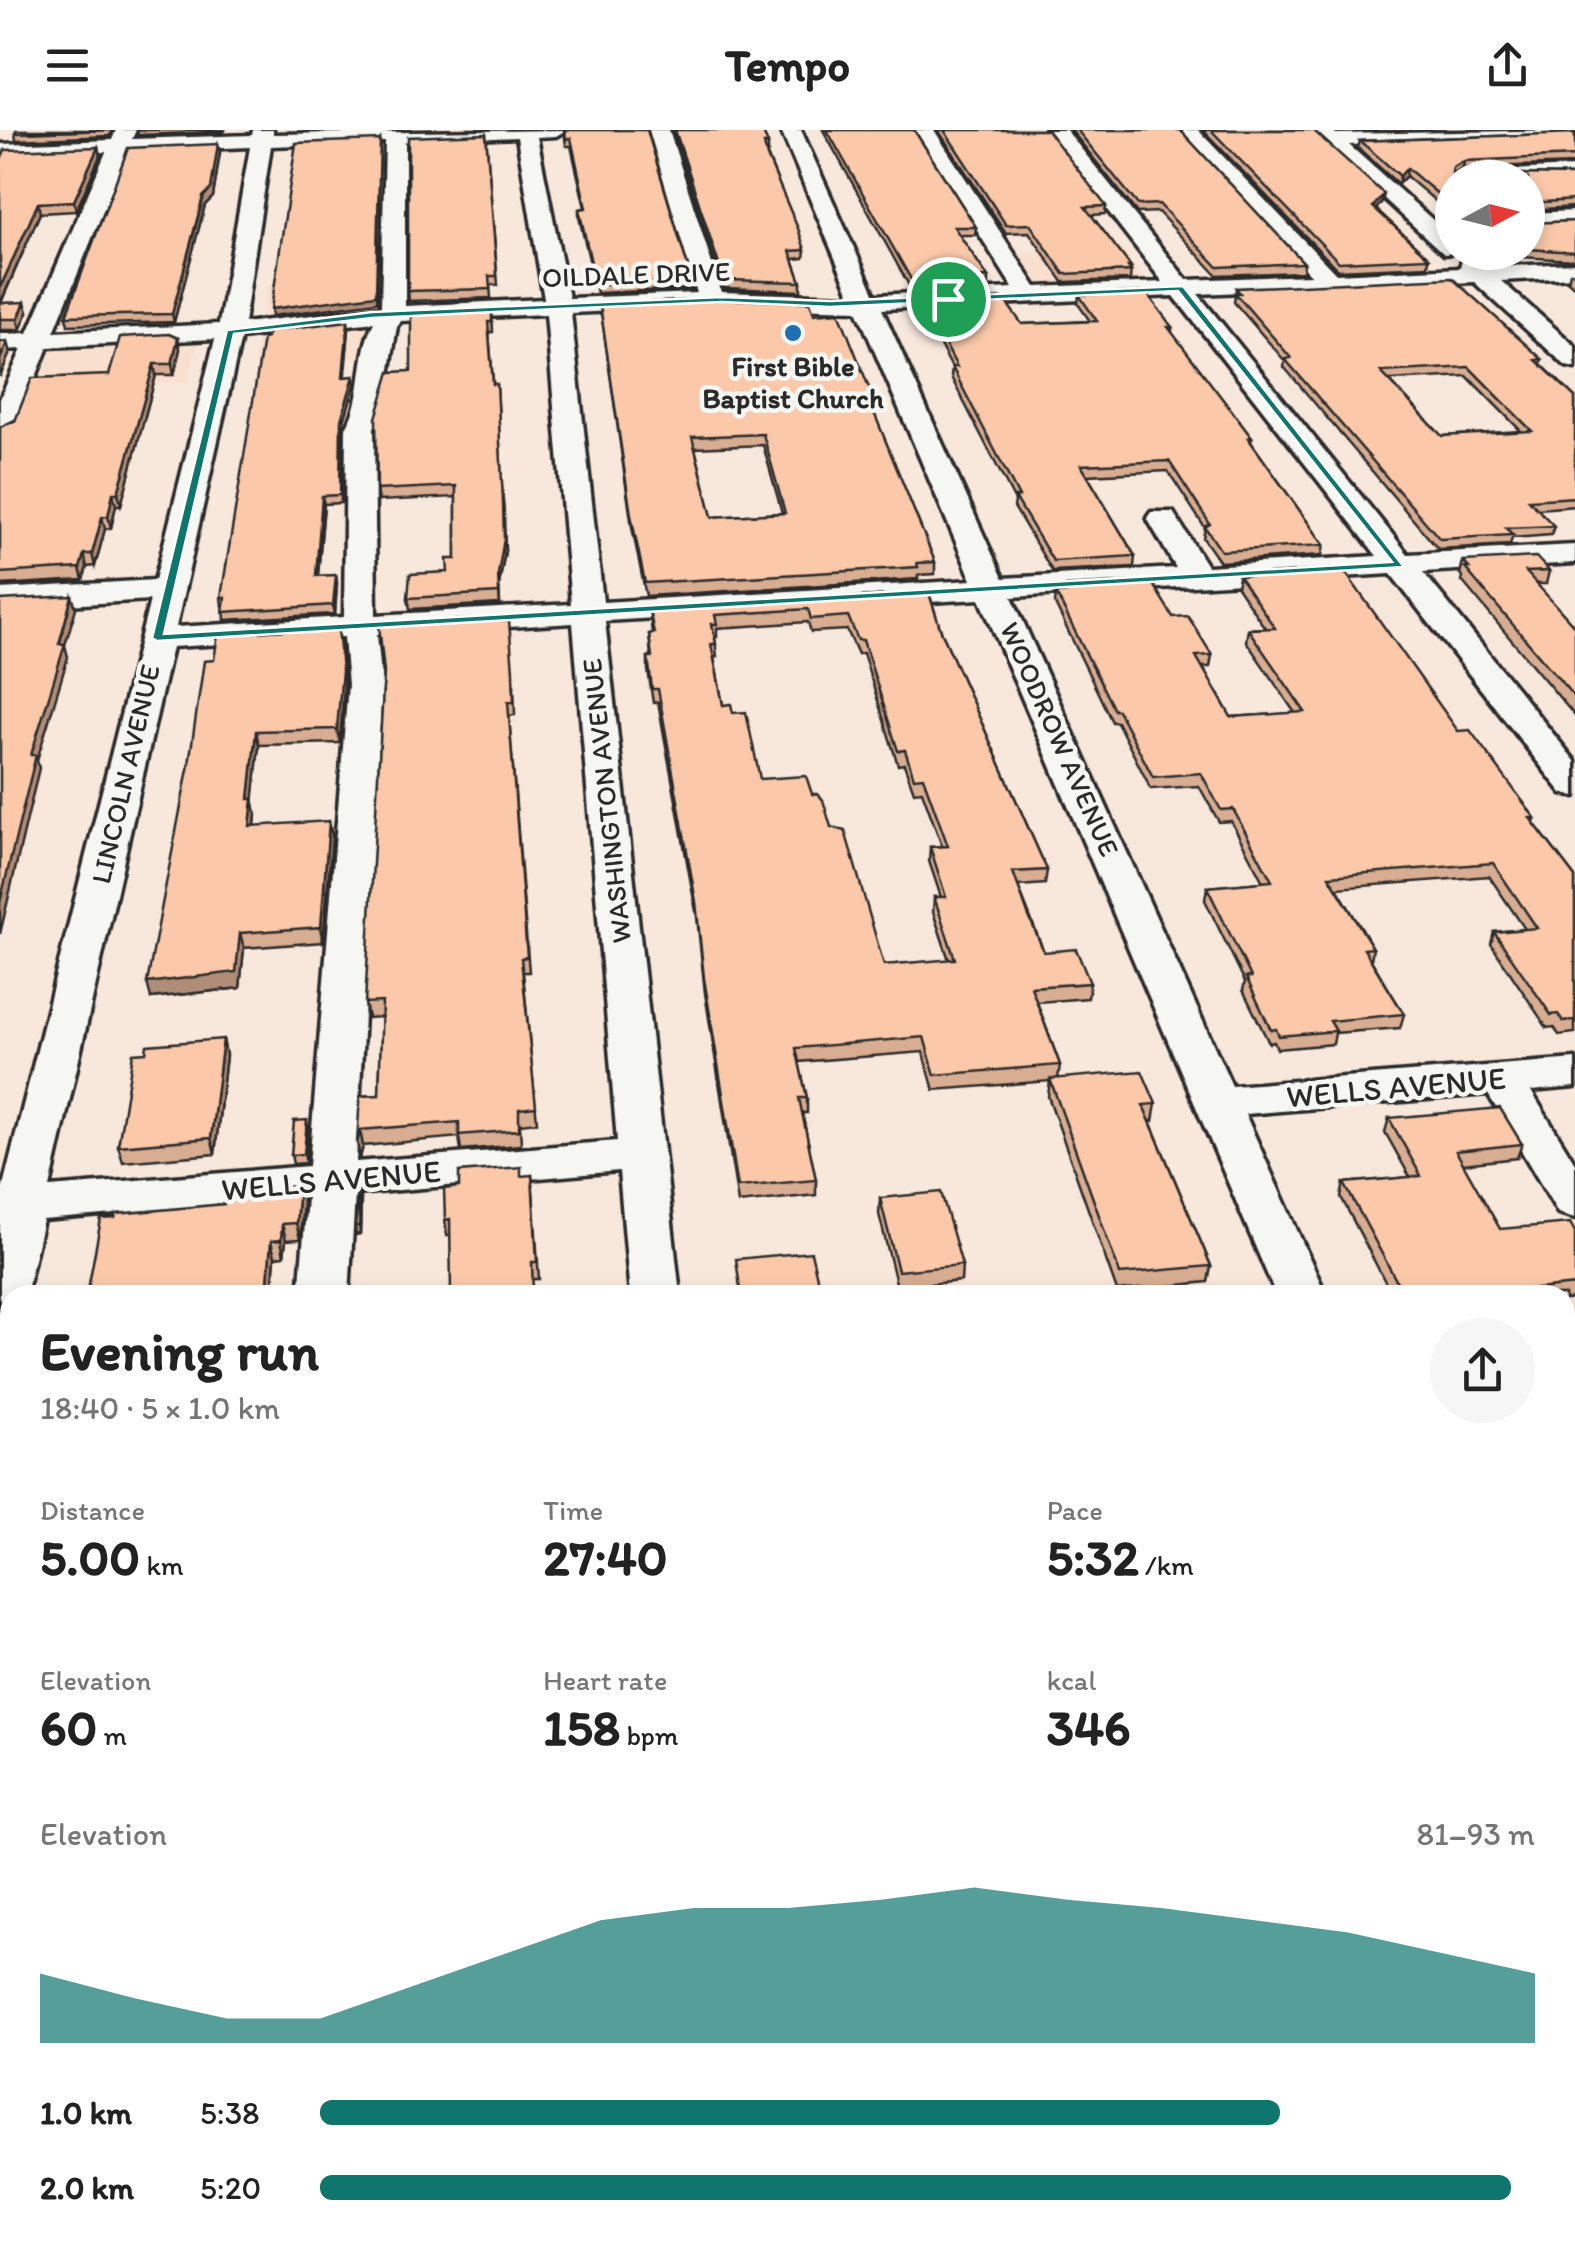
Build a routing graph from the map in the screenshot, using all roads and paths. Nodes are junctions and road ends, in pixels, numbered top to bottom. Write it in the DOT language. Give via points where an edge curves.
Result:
graph roads {
  1 [pos="558,130"];
  2 [pos="660,130"];
  3 [pos="791,130"];
  4 [pos="924,130"];
  5 [pos="1054,130"];
  6 [pos="1188,130"];
  7 [pos="526,131"];
  8 [pos="1575,131"];
  9 [pos="395,133"];
  10 [pos="1326,135"];
  11 [pos="262,136"];
  12 [pos="123,138"];
  13 [pos="0,150"];
  14 [pos="1575,173"];
  15 [pos="1545,174"];
  16 [pos="1434,179"];
  17 [pos="1378,181"];
  18 [pos="1575,218"];
  19 [pos="1545,219"];
  20 [pos="1425,224"];
  21 [pos="1435,224"];
  22 [pos="1435,233"];
  23 [pos="1477,270"];
  24 [pos="1575,270"];
  25 [pos="1481,274"];
  26 [pos="1330,282"];
  27 [pos="1180,288"];
  28 [pos="1029,295"];
  29 [pos="711,300"];
  30 [pos="870,302"];
  31 [pos="558,306"];
  32 [pos="393,314"];
  33 [pos="230,332"];
  34 [pos="96,338"];
  35 [pos="49,340"];
  36 [pos="0,342"];
  37 [pos="1575,360"];
  38 [pos="87,364"];
  39 [pos="54,379"];
  40 [pos="0,431"];
  41 [pos="1162,518"];
  42 [pos="1575,554"];
  43 [pos="1400,564"];
  44 [pos="1198,576"];
  45 [pos="994,588"];
  46 [pos="169,589"];
  47 [pos="0,599"];
  48 [pos="588,612"];
  49 [pos="360,626"];
  50 [pos="157,638"];
  51 [pos="1575,786"];
  52 [pos="1575,1073"];
  53 [pos="1501,1079"];
  54 [pos="1218,1102"];
  55 [pos="640,1154"];
  56 [pos="332,1180"];
  57 [pos="1575,1202"];
  58 [pos="22,1206"];
  59 [pos="3,1285"];
  60 [pos="325,1285"];
  61 [pos="654,1285"];
  62 [pos="1298,1285"];
  1 -- 7 [label="street"];
  2 -- 29 [label="street"];
  3 -- 30 [label="street, WOODROW AVENUE"];
  4 -- 28 [label="street"];
  5 -- 27 [label="street"];
  6 -- 26 [label="street"];
  7 -- 9 [label="street"];
  7 -- 31 [label="street, WASHINGTON AVENUE"];
  8 -- 10 [label="street"];
  9 -- 11 [label="street"];
  9 -- 32 [label="street"];
  10 -- 17 [label="street"];
  11 -- 12 [label="street"];
  11 -- 33 [label="street, LINCOLN AVENUE"];
  12 -- 13 [label="street"];
  12 -- 35 [label="street"];
  14 -- 15 [label="street"];
  16 -- 17 [label="street"];
  17 -- 20 [label="street"];
  18 -- 19 [label="street"];
  20 -- 21 [label="street"];
  20 -- 22 [label="street"];
  23 -- 25 [label="street"];
  24 -- 25 [label="street, OILDALE DRIVE"];
  25 -- 26 [label="street, OILDALE DRIVE"];
  25 -- 37 [label="street"];
  26 -- 27 [label="street, OILDALE DRIVE"];
  27 -- 28 [label="street, OILDALE DRIVE"];
  27 -- 43 [label="street"];
  28 -- 30 [label="street, OILDALE DRIVE"];
  29 -- 30 [label="street, OILDALE DRIVE"];
  29 -- 31 [label="street, OILDALE DRIVE"];
  30 -- 45 [label="street, WOODROW AVENUE"];
  31 -- 32 [label="street, OILDALE DRIVE"];
  31 -- 48 [label="street, WASHINGTON AVENUE"];
  32 -- 33 [label="street, OILDALE DRIVE"];
  32 -- 49 [label="street" via="382,326 372,412 360,428"];
  33 -- 34 [label="street, OILDALE DRIVE"];
  33 -- 46 [label="street, LINCOLN AVENUE"];
  34 -- 35 [label="street, OILDALE DRIVE"];
  34 -- 38 [label="street"];
  35 -- 36 [label="street, OILDALE DRIVE"];
  35 -- 39 [label="street" via="40,380"];
  35 -- 40 [label="street"];
  41 -- 44 [label="street"];
  42 -- 43 [label="street"];
  43 -- 44 [label="street"];
  43 -- 51 [label="street"];
  44 -- 45 [label="street"];
  45 -- 48 [label="street"];
  45 -- 54 [label="street, WOODROW AVENUE"];
  46 -- 47 [label="street"];
  46 -- 50 [label="street, LINCOLN AVENUE"];
  48 -- 49 [label="street"];
  48 -- 55 [label="street, WASHINGTON AVENUE"];
  49 -- 50 [label="street"];
  49 -- 56 [label="street" via="365,685"];
  50 -- 58 [label="street, LINCOLN AVENUE"];
  52 -- 53 [label="street, WELLS AVENUE"];
  53 -- 54 [label="street, WELLS AVENUE"];
  53 -- 57 [label="street"];
  54 -- 62 [label="street, WOODROW AVENUE"];
  55 -- 56 [label="street, WELLS AVENUE"];
  55 -- 61 [label="street, WASHINGTON AVENUE"];
  56 -- 58 [label="street, WELLS AVENUE"];
  56 -- 60 [label="street"];
  58 -- 59 [label="street, LINCOLN AVENUE"];
}
